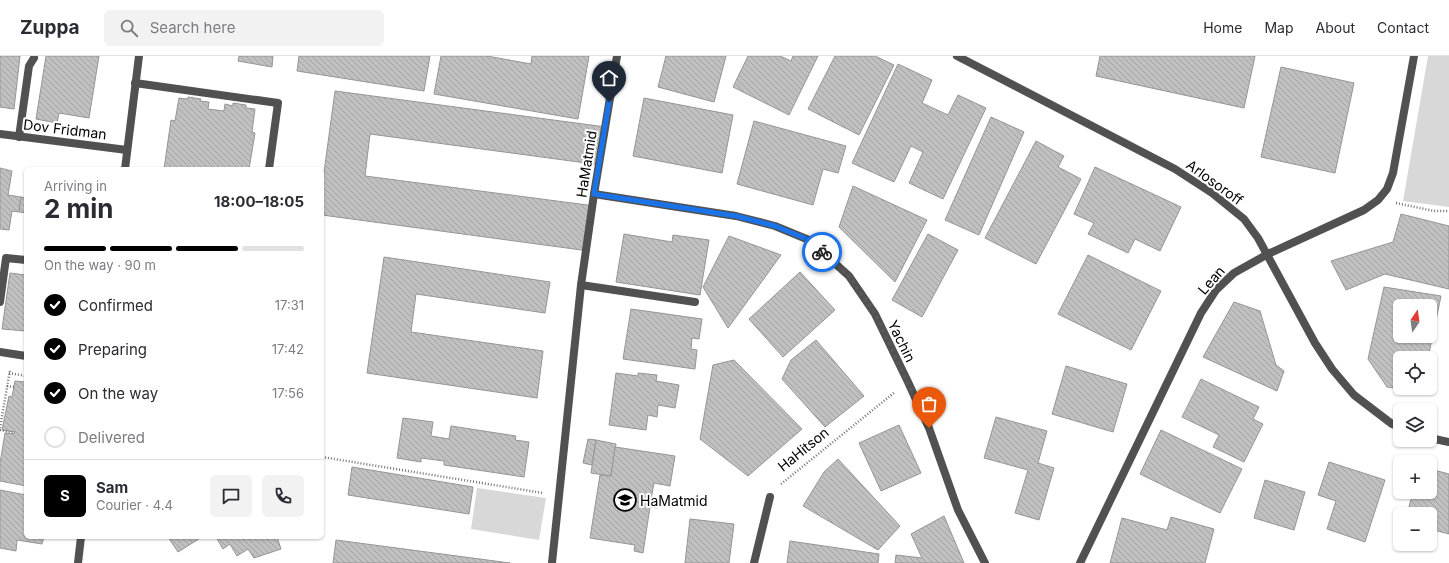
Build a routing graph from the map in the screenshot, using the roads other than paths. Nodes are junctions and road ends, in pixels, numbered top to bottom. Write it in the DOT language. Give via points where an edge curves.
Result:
graph roads {
  1 [pos="139,56"];
  2 [pos="617,56"];
  3 [pos="957,56"];
  4 [pos="1414,56"];
  5 [pos="34,58"];
  6 [pos="135,83"];
  7 [pos="0,134"];
  8 [pos="19,137"];
  9 [pos="127,150"];
  10 [pos="125,167"];
  11 [pos="269,167"];
  12 [pos="594,194"];
  13 [pos="1268,254"];
  14 [pos="24,260"];
  15 [pos="581,285"];
  16 [pos="0,302"];
  17 [pos="695,302"];
  18 [pos="0,352"];
  19 [pos="24,356"];
  20 [pos="1393,424"];
  21 [pos="1437,439"];
  22 [pos="1449,442"];
  23 [pos="770,497"];
  24 [pos="81,539"];
  25 [pos="78,563"];
  26 [pos="552,563"];
  27 [pos="754,563"];
  28 [pos="985,563"];
  29 [pos="1080,563"];
  1 -- 6 [label="street"];
  2 -- 12 [label="street, HaMatmid"];
  3 -- 13 [label="street, Arlosoroff" via="1175,169 1212,192 1244,219"];
  4 -- 13 [label="street, Lean" via="1393,173 1387,189 1378,200 1364,210"];
  5 -- 8 [label="street" via="29,66"];
  6 -- 9 [label="street"];
  6 -- 11 [label="street" via="278,103"];
  7 -- 8 [label="street, Dov Fridman"];
  8 -- 9 [label="street, Dov Fridman"];
  9 -- 10 [label="street"];
  12 -- 15 [label="street, HaMatmid"];
  12 -- 28 [label="street, Yachin" via="736,216 775,226 809,240 849,276 875,314 908,382 929,428 958,510"];
  13 -- 20 [label="street, Arlosoroff" via="1315,343 1332,369 1354,395"];
  13 -- 29 [label="street, Lean" via="1234,273 1216,290 1201,314"];
  14 -- 16 [label="street" via="6,258"];
  15 -- 17 [label="street"];
  15 -- 26 [label="street, HaMatmid"];
  18 -- 19 [label="street"];
  21 -- 22 [label="street"];
  23 -- 27 [label="street"];
  24 -- 25 [label="street"];
}
